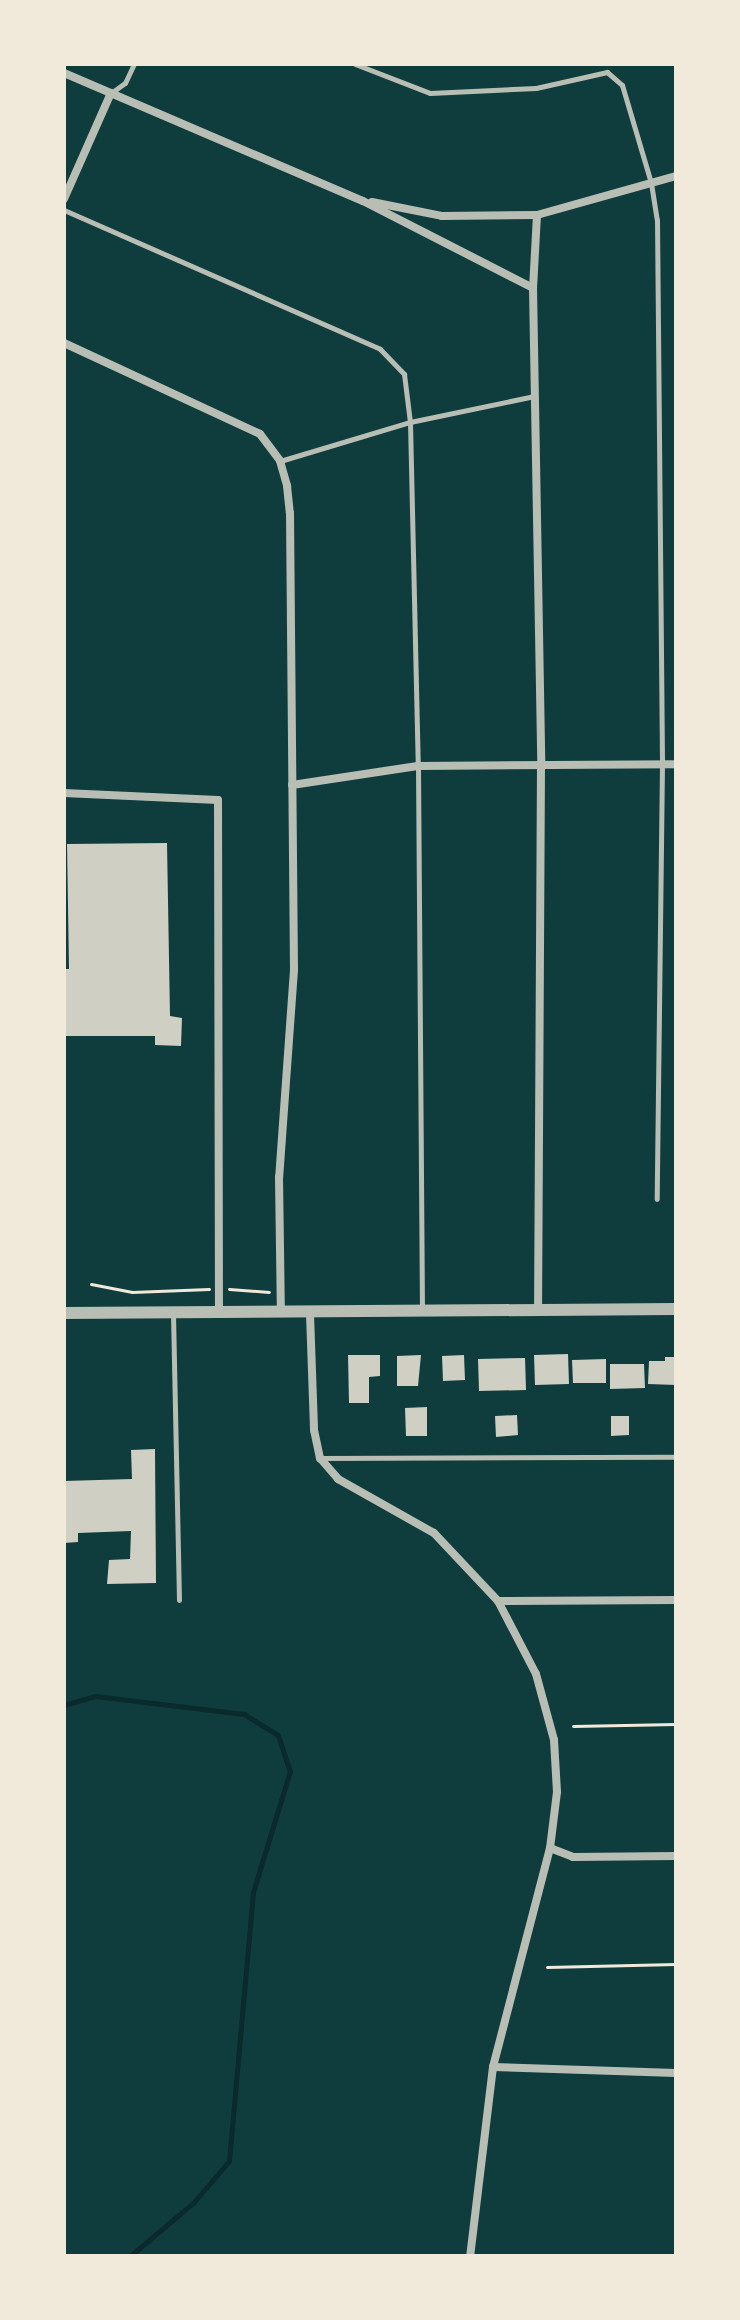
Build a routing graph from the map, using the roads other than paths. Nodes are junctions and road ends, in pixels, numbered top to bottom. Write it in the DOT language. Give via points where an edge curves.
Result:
graph roads {
  1 [pos="134,64"];
  2 [pos="355,64"];
  3 [pos="64,73"];
  4 [pos="111,93"];
  5 [pos="676,176"];
  6 [pos="651,183"];
  7 [pos="64,199"];
  8 [pos="363,201"];
  9 [pos="64,210"];
  10 [pos="537,215"];
  11 [pos="533,288"];
  12 [pos="64,343"];
  13 [pos="534,396"];
  14 [pos="410,422"];
  15 [pos="280,461"];
  16 [pos="662,764"];
  17 [pos="676,764"];
  18 [pos="541,765"];
  19 [pos="418,766"];
  20 [pos="292,785"];
  21 [pos="64,793"];
  22 [pos="657,1199"];
  23 [pos="676,1309"];
  24 [pos="538,1311"];
  25 [pos="64,1313"];
  26 [pos="173,1313"];
  27 [pos="219,1313"];
  28 [pos="281,1313"];
  29 [pos="422,1313"];
  30 [pos="310,1314"];
  31 [pos="676,1457"];
  32 [pos="320,1458"];
  33 [pos="179,1600"];
  34 [pos="676,1600"];
  35 [pos="498,1601"];
  36 [pos="550,1848"];
  37 [pos="676,1856"];
  38 [pos="493,2067"];
  39 [pos="676,2073"];
  40 [pos="470,2256"];
  1 -- 4 [label="lane" via="125,83"];
  2 -- 6 [label="lane" via="430,93 536,88 607,72 622,85"];
  3 -- 4 [label="street"];
  4 -- 7 [label="street"];
  4 -- 8 [label="street"];
  5 -- 6 [label="street"];
  6 -- 10 [label="street"];
  6 -- 16 [label="lane" via="657,220"];
  8 -- 10 [label="street" via="442,216"];
  8 -- 11 [label="street"];
  9 -- 14 [label="lane" via="380,349 404,374"];
  10 -- 11 [label="street"];
  11 -- 13 [label="street"];
  12 -- 15 [label="street" via="244,424 260,434"];
  13 -- 14 [label="lane"];
  13 -- 18 [label="street"];
  14 -- 15 [label="lane"];
  14 -- 19 [label="lane"];
  15 -- 20 [label="street" via="290,513"];
  16 -- 17 [label="street"];
  16 -- 18 [label="street"];
  16 -- 22 [label="lane"];
  18 -- 19 [label="street"];
  18 -- 24 [label="street"];
  19 -- 20 [label="street"];
  19 -- 29 [label="lane"];
  20 -- 28 [label="street" via="294,970 279,1177"];
  21 -- 27 [label="street" via="218,800"];
  23 -- 24 [label="street"];
  24 -- 29 [label="street"];
  25 -- 26 [label="street"];
  26 -- 27 [label="street"];
  26 -- 33 [label="lane"];
  27 -- 28 [label="street"];
  28 -- 30 [label="street"];
  29 -- 30 [label="street"];
  30 -- 32 [label="street" via="314,1430"];
  31 -- 32 [label="lane"];
  32 -- 35 [label="street" via="338,1479 434,1533"];
  34 -- 35 [label="street"];
  35 -- 36 [label="street" via="536,1674 549,1715 557,1792"];
  36 -- 37 [label="street" via="573,1857"];
  36 -- 38 [label="street"];
  38 -- 39 [label="street"];
  38 -- 40 [label="street"];
}
